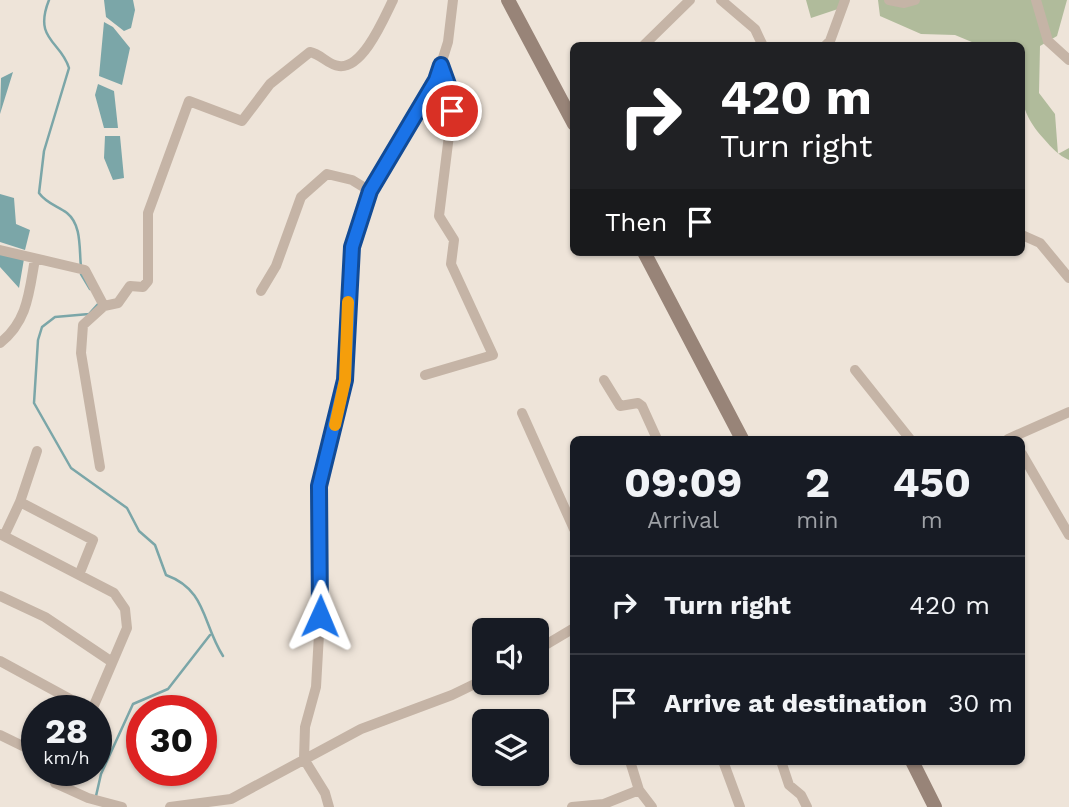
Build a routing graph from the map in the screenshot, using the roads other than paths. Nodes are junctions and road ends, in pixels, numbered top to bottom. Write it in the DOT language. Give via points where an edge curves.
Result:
graph roads {
  1 [pos="393,0"];
  2 [pos="453,0"];
  3 [pos="508,0"];
  4 [pos="690,0"];
  5 [pos="721,0"];
  6 [pos="845,0"];
  7 [pos="889,0"];
  8 [pos="915,0"];
  9 [pos="1035,0"];
  10 [pos="646,42"];
  11 [pos="761,42"];
  12 [pos="830,42"];
  13 [pos="1069,60"];
  14 [pos="441,65"];
  15 [pos="570,114"];
  16 [pos="370,191"];
  17 [pos="1025,236"];
  18 [pos="0,250"];
  19 [pos="646,256"];
  20 [pos="35,259"];
  21 [pos="1069,278"];
  22 [pos="261,291"];
  23 [pos="104,306"];
  24 [pos="0,343"];
  25 [pos="856,370"];
  26 [pos="425,374"];
  27 [pos="604,380"];
  28 [pos="1069,412"];
  29 [pos="522,413"];
  30 [pos="656,436"];
  31 [pos="740,436"];
  32 [pos="909,436"];
  33 [pos="1017,436"];
  34 [pos="37,451"];
  35 [pos="1025,459"];
  36 [pos="100,467"];
  37 [pos="20,502"];
  38 [pos="570,520"];
  39 [pos="2,535"];
  40 [pos="1069,535"];
  41 [pos="79,575"];
  42 [pos="0,596"];
  43 [pos="570,634"];
  44 [pos="549,644"];
  45 [pos="0,661"];
  46 [pos="112,662"];
  47 [pos="472,685"];
  48 [pos="63,695"];
  49 [pos="98,695"];
  50 [pos="0,736"];
  51 [pos="21,746"];
  52 [pos="304,759"];
  53 [pos="631,765"];
  54 [pos="724,765"];
  55 [pos="783,765"];
  56 [pos="914,765"];
  57 [pos="62,786"];
  58 [pos="639,790"];
  59 [pos="604,806"];
  60 [pos="931,806"];
  61 [pos="122,807"];
  62 [pos="170,807"];
  63 [pos="328,807"];
  64 [pos="572,807"];
  65 [pos="652,807"];
  66 [pos="740,807"];
  67 [pos="807,807"];
  1 -- 23 [label="street" via="356,60 335,66 310,52 270,84 242,121 189,101 148,214 148,281 143,287 130,286 118,303"];
  2 -- 14 [label="street"];
  3 -- 15 [label="main road"];
  4 -- 10 [label="street"];
  5 -- 11 [label="street" via="755,29"];
  6 -- 12 [label="street"];
  7 -- 8 [label="street"];
  9 -- 13 [label="street" via="1048,41"];
  14 -- 16 [label="street"];
  14 -- 26 [label="street" via="452,111 439,216 454,240 451,264 493,355"];
  16 -- 22 [label="street" via="352,180 327,174 301,197 276,266"];
  16 -- 52 [label="street" via="352,247 345,380 319,486 321,599 316,687 305,727"];
  17 -- 21 [label="street" via="1040,243"];
  18 -- 20 [label="street"];
  19 -- 31 [label="main road"];
  20 -- 23 [label="street" via="79,270"];
  20 -- 24 [label="street" via="25,313 15,332"];
  23 -- 36 [label="street" via="83,325 80,352"];
  25 -- 32 [label="street"];
  27 -- 30 [label="street" via="620,406 642,406"];
  28 -- 33 [label="street"];
  29 -- 38 [label="street"];
  34 -- 37 [label="street"];
  35 -- 40 [label="street"];
  37 -- 39 [label="street"];
  37 -- 41 [label="street" via="93,540"];
  39 -- 41 [label="street"];
  41 -- 46 [label="street" via="114,593 125,609 127,628"];
  42 -- 46 [label="street" via="45,617"];
  43 -- 44 [label="street"];
  45 -- 48 [label="street"];
  46 -- 49 [label="street"];
  47 -- 52 [label="street" via="362,729"];
  50 -- 51 [label="street"];
  52 -- 62 [label="street" via="231,799"];
  52 -- 63 [label="street" via="325,793"];
  53 -- 58 [label="street"];
  54 -- 66 [label="street"];
  55 -- 67 [label="street" via="789,785 801,794"];
  56 -- 60 [label="main road"];
  57 -- 61 [label="street"];
  58 -- 59 [label="street"];
  58 -- 65 [label="street"];
  59 -- 64 [label="street"];
}
